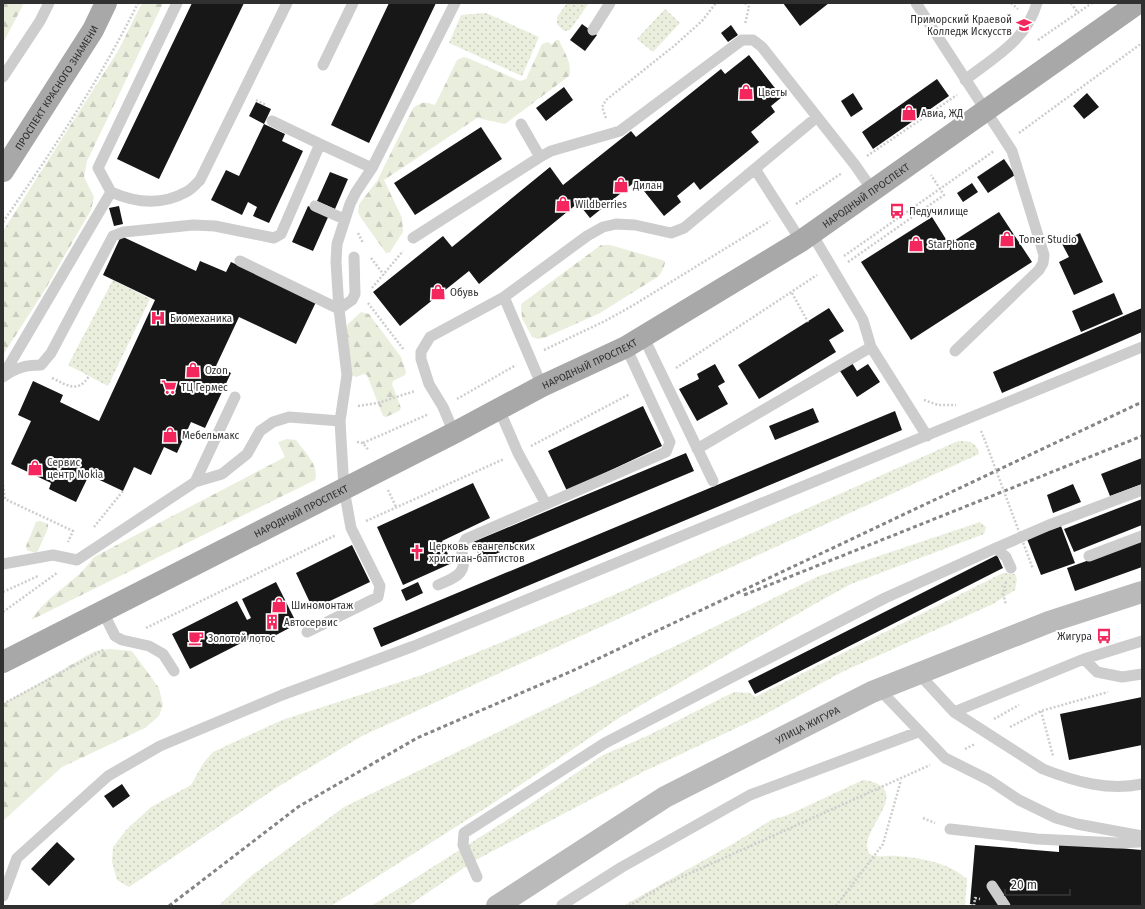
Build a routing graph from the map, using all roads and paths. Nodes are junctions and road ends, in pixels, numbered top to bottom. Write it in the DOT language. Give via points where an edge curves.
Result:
graph roads {
  1 [pos="49,3"];
  2 [pos="106,3"];
  3 [pos="138,3"];
  4 [pos="177,3"];
  5 [pos="287,3"];
  6 [pos="353,3"];
  7 [pos="455,3"];
  8 [pos="610,3"];
  9 [pos="716,3"];
  10 [pos="745,3"];
  11 [pos="916,3"];
  12 [pos="1037,3"];
  13 [pos="1071,3"];
  14 [pos="1092,3"];
  15 [pos="1138,3"];
  16 [pos="749,7"];
  17 [pos="1078,13"];
  18 [pos="593,30"];
  19 [pos="1033,43"];
  20 [pos="323,66"];
  21 [pos="3,77"];
  22 [pos="967,83"];
  23 [pos="986,110"];
  24 [pos="604,115"];
  25 [pos="817,117"];
  26 [pos="272,121"];
  27 [pos="521,124"];
  28 [pos="320,144"];
  29 [pos="540,157"];
  30 [pos="855,165"];
  31 [pos="372,168"];
  32 [pos="755,169"];
  33 [pos="3,171"];
  34 [pos="873,191"];
  35 [pos="111,192"];
  36 [pos="944,195"];
  37 [pos="315,206"];
  38 [pos="783,213"];
  39 [pos="344,219"];
  40 [pos="3,222"];
  41 [pos="414,238"];
  42 [pos="806,238"];
  43 [pos="368,253"];
  44 [pos="354,257"];
  45 [pos="240,261"];
  46 [pos="846,262"];
  47 [pos="384,275"];
  48 [pos="369,293"];
  49 [pos="792,293"];
  50 [pos="504,297"];
  51 [pos="364,298"];
  52 [pos="338,309"];
  53 [pos="377,316"];
  54 [pos="808,322"];
  55 [pos="635,342"];
  56 [pos="871,346"];
  57 [pos="1142,347"];
  58 [pos="955,351"];
  59 [pos="529,357"];
  60 [pos="26,365"];
  61 [pos="89,376"];
  62 [pos="3,377"];
  63 [pos="542,386"];
  64 [pos="235,397"];
  65 [pos="397,397"];
  66 [pos="378,404"];
  67 [pos="443,407"];
  68 [pos="499,409"];
  69 [pos="340,421"];
  70 [pos="454,433"];
  71 [pos="927,436"];
  72 [pos="984,438"];
  73 [pos="363,443"];
  74 [pos="697,449"];
  75 [pos="713,481"];
  76 [pos="195,482"];
  77 [pos="3,485"];
  78 [pos="344,490"];
  79 [pos="1142,490"];
  80 [pos="123,491"];
  81 [pos="546,504"];
  82 [pos="91,532"];
  83 [pos="1142,536"];
  84 [pos="66,547"];
  85 [pos="996,548"];
  86 [pos="1089,556"];
  87 [pos="77,560"];
  88 [pos="3,564"];
  89 [pos="1011,568"];
  90 [pos="1033,569"];
  91 [pos="438,585"];
  92 [pos="1142,592"];
  93 [pos="3,612"];
  94 [pos="103,612"];
  95 [pos="307,632"];
  96 [pos="122,640"];
  97 [pos="1142,641"];
  98 [pos="1084,659"];
  99 [pos="3,662"];
  100 [pos="174,671"];
  101 [pos="1097,672"];
  102 [pos="918,673"];
  103 [pos="1142,674"];
  104 [pos="878,689"];
  105 [pos="1112,691"];
  106 [pos="1104,693"];
  107 [pos="1025,702"];
  108 [pos="3,704"];
  109 [pos="1041,711"];
  110 [pos="954,712"];
  111 [pos="978,727"];
  112 [pos="918,732"];
  113 [pos="994,736"];
  114 [pos="1051,748"];
  115 [pos="945,758"];
  116 [pos="901,779"];
  117 [pos="1142,784"];
  118 [pos="950,829"];
  119 [pos="1142,836"];
  120 [pos="1142,840"];
  121 [pos="477,876"];
  122 [pos="992,886"];
  123 [pos="3,896"];
  124 [pos="497,906"];
  125 [pos="562,906"];
  126 [pos="629,906"];
  127 [pos="836,906"];
  128 [pos="1004,906"];
  1 -- 21 [label="lane"];
  2 -- 33 [label="main road, ПРОСПЕКТ КРАСНОГО ЗНАМЕНИ" via="93,30"];
  3 -- 40 [label="path" via="115,50"];
  4 -- 35 [label="lane" via="98,168"];
  5 -- 35 [label="lane" via="200,180 187,192 155,201 128,200"];
  6 -- 20 [label="lane"];
  7 -- 31 [label="lane"];
  8 -- 18 [label="lane"];
  9 -- 24 [label="path" via="702,22 606,100 602,107"];
  10 -- 16 [label="path"];
  11 -- 22 [label="lane"];
  12 -- 22 [label="lane" via="1020,38"];
  13 -- 17 [label="path"];
  14 -- 17 [label="path"];
  15 -- 23 [label="main road, НАРОДНЫЙ ПРОСПЕКТ"];
  17 -- 19 [label="path"];
  22 -- 23 [label="lane"];
  22 -- 30 [label="path"];
  23 -- 34 [label="main road, НАРОДНЫЙ ПРОСПЕКТ"];
  23 -- 58 [label="lane" via="1012,151 1044,255 1043,263 1039,270"];
  25 -- 29 [label="lane" via="762,47 753,40 742,40 620,131 551,151"];
  25 -- 30 [label="lane"];
  25 -- 32 [label="lane"];
  26 -- 28 [label="lane"];
  27 -- 29 [label="lane"];
  28 -- 31 [label="lane"];
  28 -- 60 [label="lane" via="278,237 215,226 193,225 124,232 113,236 51,353 41,365"];
  29 -- 41 [label="lane"];
  30 -- 34 [label="lane"];
  30 -- 38 [label="path"];
  31 -- 39 [label="lane" via="356,192"];
  32 -- 38 [label="lane"];
  32 -- 50 [label="lane" via="684,228 671,232 630,224 603,227"];
  34 -- 42 [label="main road, НАРОДНЫЙ ПРОСПЕКТ"];
  35 -- 62 [label="lane"];
  36 -- 46 [label="path"];
  37 -- 39 [label="lane"];
  38 -- 42 [label="lane"];
  38 -- 59 [label="path" via="632,306"];
  39 -- 52 [label="lane" via="337,244"];
  41 -- 47 [label="path"];
  42 -- 55 [label="main road, НАРОДНЫЙ ПРОСПЕКТ"];
  42 -- 56 [label="lane" via="863,320"];
  43 -- 47 [label="path"];
  44 -- 52 [label="lane" via="355,294 352,300"];
  45 -- 52 [label="lane"];
  47 -- 48 [label="path"];
  49 -- 54 [label="path"];
  50 -- 59 [label="lane"];
  50 -- 67 [label="lane" via="430,337 424,346 421,359 429,384"];
  51 -- 53 [label="path"];
  52 -- 69 [label="lane" via="347,375"];
  55 -- 63 [label="main road, НАРОДНЫЙ ПРОСПЕКТ"];
  55 -- 74 [label="lane"];
  55 -- 81 [label="lane" via="670,446 661,455"];
  56 -- 71 [label="lane"];
  56 -- 74 [label="lane"];
  57 -- 71 [label="lane"];
  59 -- 63 [label="lane"];
  59 -- 67 [label="path"];
  60 -- 61 [label="path" via="70,386 85,383"];
  60 -- 62 [label="lane"];
  63 -- 68 [label="main road, НАРОДНЫЙ ПРОСПЕКТ"];
  64 -- 76 [label="lane"];
  65 -- 66 [label="path"];
  67 -- 70 [label="lane"];
  67 -- 73 [label="path"];
  68 -- 70 [label="main road, НАРОДНЫЙ ПРОСПЕКТ"];
  68 -- 81 [label="lane" via="518,453"];
  69 -- 76 [label="lane" via="289,417 279,419 260,430 247,454 222,474"];
  69 -- 78 [label="lane"];
  70 -- 78 [label="main road, НАРОДНЫЙ ПРОСПЕКТ"];
  71 -- 123 [label="lane" via="414,646 282,695 160,746 108,776 17,858"];
  72 -- 90 [label="path, bridge"];
  74 -- 75 [label="lane"];
  76 -- 87 [label="lane"];
  77 -- 84 [label="path" via="5,499 73,531"];
  78 -- 94 [label="main road, НАРОДНЫЙ ПРОСПЕКТ"];
  78 -- 95 [label="lane" via="351,528 380,586 378,597"];
  79 -- 85 [label="lane"];
  80 -- 82 [label="path"];
  81 -- 91 [label="lane" via="466,539 461,549 464,558 462,571 455,579"];
  83 -- 86 [label="lane"];
  85 -- 89 [label="lane"];
  85 -- 121 [label="lane" via="885,598 605,743 464,833 463,845"];
  87 -- 88 [label="lane" via="53,555"];
  87 -- 93 [label="path"];
  92 -- 102 [label="main road, УЛИЦА ЖИГУРА" via="1049,622"];
  94 -- 96 [label="lane" via="115,636"];
  94 -- 99 [label="main road, НАРОДНЫЙ ПРОСПЕКТ"];
  96 -- 100 [label="lane" via="149,646 163,654"];
  96 -- 108 [label="path"];
  97 -- 98 [label="lane"];
  98 -- 101 [label="lane"];
  98 -- 110 [label="lane"];
  101 -- 103 [label="lane" via="1122,677"];
  101 -- 106 [label="path"];
  102 -- 104 [label="main road, УЛИЦА ЖИГУРА"];
  102 -- 110 [label="lane"];
  104 -- 112 [label="lane"];
  104 -- 124 [label="main road, УЛИЦА ЖИГУРА" via="665,797"];
  105 -- 106 [label="path"];
  106 -- 109 [label="path"];
  107 -- 111 [label="path"];
  109 -- 113 [label="path"];
  109 -- 114 [label="path"];
  110 -- 111 [label="lane"];
  111 -- 113 [label="lane"];
  112 -- 115 [label="lane"];
  112 -- 125 [label="lane" via="750,795 622,867"];
  113 -- 115 [label="path"];
  113 -- 117 [label="lane" via="1043,769 1059,775 1108,787"];
  115 -- 116 [label="path"];
  115 -- 119 [label="lane" via="1056,818"];
  116 -- 126 [label="path" via="664,885"];
  116 -- 127 [label="path" via="883,844"];
  118 -- 120 [label="lane" via="1037,839 1118,843"];
  122 -- 128 [label="lane"];
}
